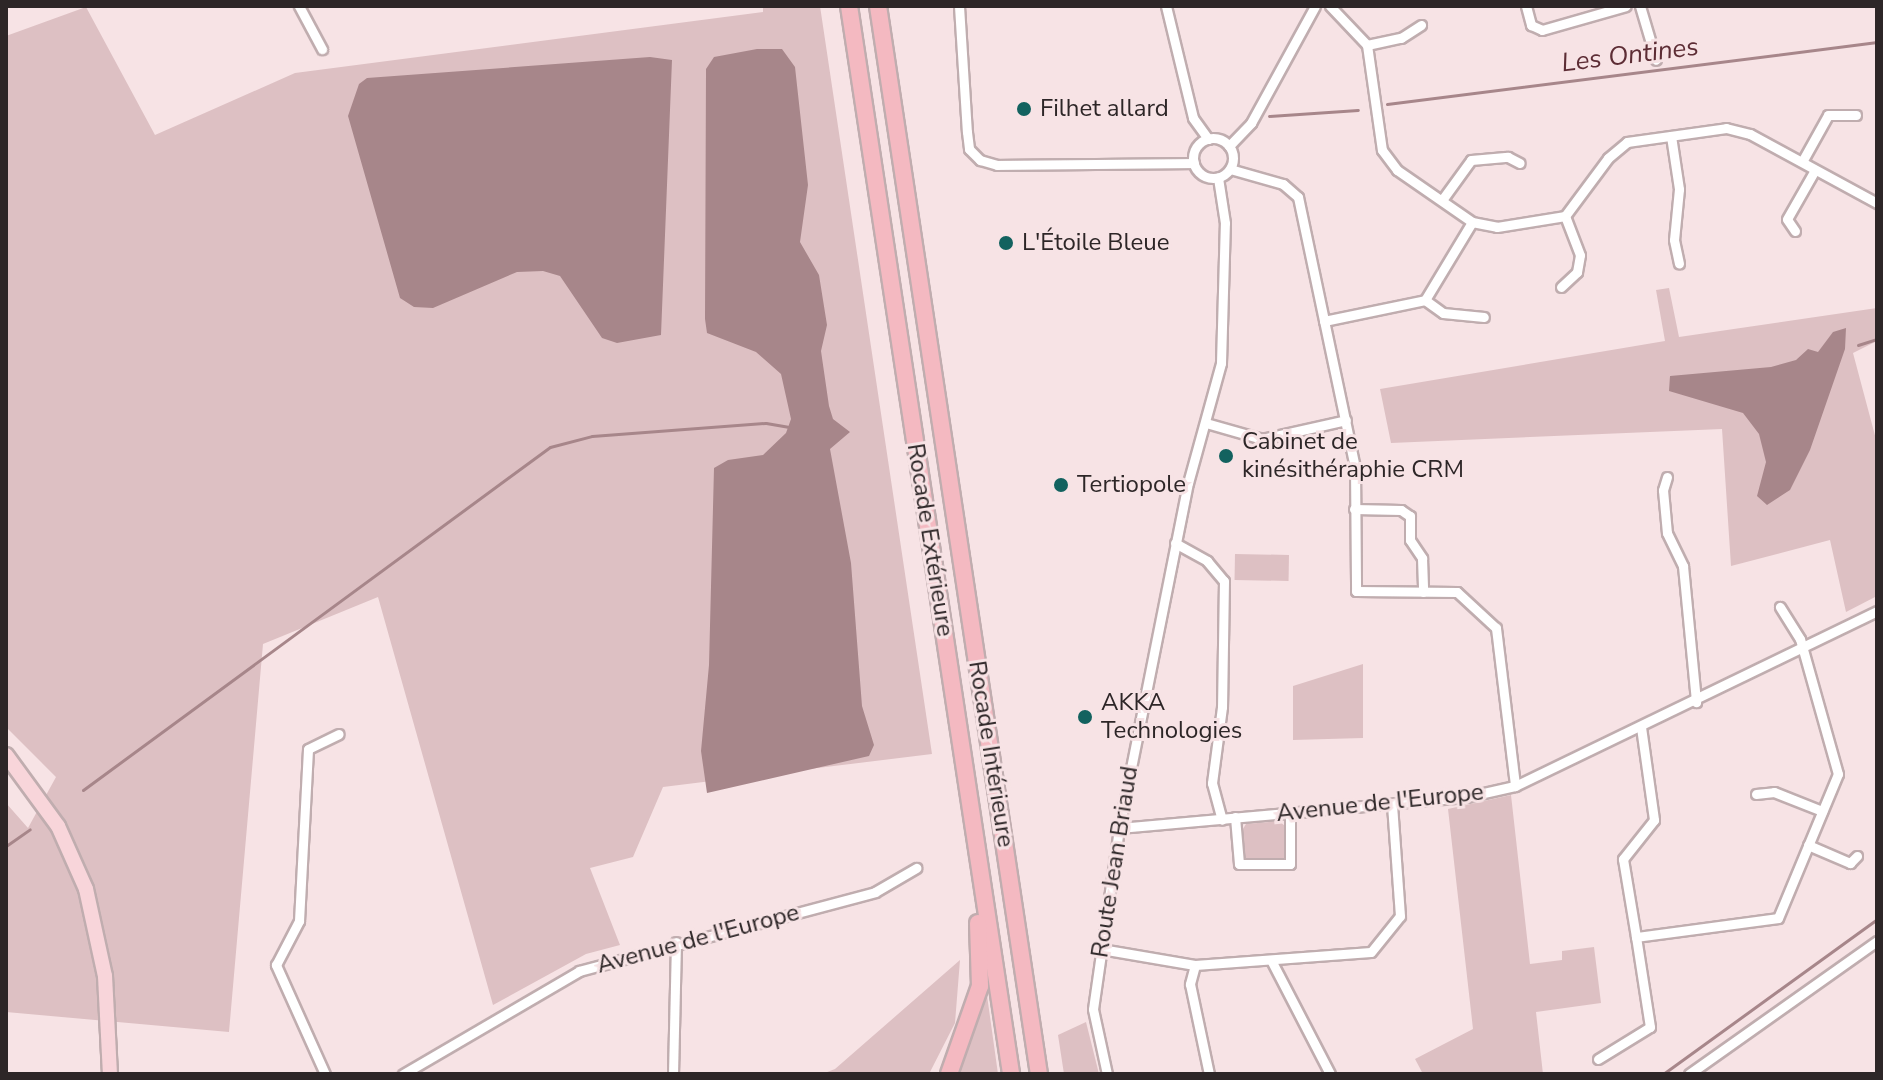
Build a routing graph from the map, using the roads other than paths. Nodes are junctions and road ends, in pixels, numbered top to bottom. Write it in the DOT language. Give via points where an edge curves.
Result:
graph roads {
  1 [pos="299,6"];
  2 [pos="849,6"];
  3 [pos="878,6"];
  4 [pos="959,6"];
  5 [pos="1166,6"];
  6 [pos="1315,6"];
  7 [pos="1330,6"];
  8 [pos="1526,6"];
  9 [pos="1626,6"];
  10 [pos="1640,6"];
  11 [pos="1421,25"];
  12 [pos="1367,45"];
  13 [pos="322,49"];
  14 [pos="1656,60"];
  15 [pos="1856,115"];
  16 [pos="1671,136"];
  17 [pos="1208,139"];
  18 [pos="1229,146"];
  19 [pos="1803,160"];
  20 [pos="1194,163"];
  21 [pos="1520,163"];
  22 [pos="1230,169"];
  23 [pos="1815,170"];
  24 [pos="1218,178"];
  25 [pos="1442,200"];
  26 [pos="1877,203"];
  27 [pos="1565,216"];
  28 [pos="1472,222"];
  29 [pos="1795,231"];
  30 [pos="1679,263"];
  31 [pos="1561,287"];
  32 [pos="1425,300"];
  33 [pos="1484,317"];
  34 [pos="1324,321"];
  35 [pos="1346,420"];
  36 [pos="1206,423"];
  37 [pos="1667,477"];
  38 [pos="1354,509"];
  39 [pos="1175,543"];
  40 [pos="1423,592"];
  41 [pos="1780,607"];
  42 [pos="1877,611"];
  43 [pos="1800,648"];
  44 [pos="1696,702"];
  45 [pos="1641,727"];
  46 [pos="339,734"];
  47 [pos="6,755"];
  48 [pos="1515,786"];
  49 [pos="1756,794"];
  50 [pos="1392,804"];
  51 [pos="1822,811"];
  52 [pos="1290,812"];
  53 [pos="1235,817"];
  54 [pos="1222,820"];
  55 [pos="1119,828"];
  56 [pos="1808,845"];
  57 [pos="1857,856"];
  58 [pos="981,867"];
  59 [pos="916,868"];
  60 [pos="1636,937"];
  61 [pos="1877,941"];
  62 [pos="676,942"];
  63 [pos="1101,949"];
  64 [pos="1271,960"];
  65 [pos="1195,965"];
  66 [pos="1598,1059"];
  67 [pos="110,1074"];
  68 [pos="325,1074"];
  69 [pos="403,1074"];
  70 [pos="673,1074"];
  71 [pos="949,1074"];
  72 [pos="1011,1074"];
  73 [pos="1039,1074"];
  74 [pos="1107,1074"];
  75 [pos="1209,1074"];
  76 [pos="1330,1074"];
  77 [pos="1689,1074"];
  1 -- 13 [label="street"];
  2 -- 58 [label="highway, Rocade Extérieure"];
  3 -- 73 [label="highway, Rocade Intérieure"];
  4 -- 20 [label="street" via="969,149 980,160 997,165"];
  5 -- 17 [label="street" via="1193,118"];
  6 -- 18 [label="street" via="1251,123"];
  7 -- 12 [label="street"];
  8 -- 9 [label="street" via="1531,25 1542,30"];
  10 -- 14 [label="street"];
  11 -- 12 [label="street" via="1401,38"];
  12 -- 25 [label="street" via="1382,150 1397,170"];
  15 -- 19 [label="street" via="1828,115"];
  16 -- 19 [label="street" via="1726,128"];
  16 -- 27 [label="street" via="1627,142 1608,158"];
  16 -- 30 [label="street" via="1679,189 1674,240"];
  17 -- 18 [label="street"];
  17 -- 20 [label="street" via="1194,152"];
  18 -- 22 [label="street"];
  19 -- 23 [label="street"];
  20 -- 24 [label="street" via="1202,175"];
  21 -- 25 [label="street" via="1508,157 1471,160"];
  22 -- 24 [label="street"];
  22 -- 34 [label="street" via="1293,189"];
  23 -- 26 [label="street"];
  23 -- 29 [label="street" via="1787,219"];
  24 -- 36 [label="street, Route Jean Briaud" via="1225,223 1222,354"];
  25 -- 28 [label="street"];
  27 -- 28 [label="street" via="1497,227"];
  27 -- 31 [label="street" via="1580,255 1577,272"];
  28 -- 32 [label="street"];
  32 -- 33 [label="street" via="1443,313"];
  32 -- 34 [label="street"];
  34 -- 35 [label="street"];
  35 -- 36 [label="street" via="1262,439"];
  35 -- 38 [label="street" via="1355,467"];
  36 -- 39 [label="street, Route Jean Briaud"];
  37 -- 44 [label="street" via="1667,533 1683,566"];
  38 -- 40 [label="street" via="1401,510 1410,516 1410,540 1422,558"];
  38 -- 40 [label="street" via="1356,591"];
  39 -- 54 [label="street" via="1207,561 1224,581 1222,707 1212,783"];
  39 -- 55 [label="street, Route Jean Briaud"];
  40 -- 48 [label="street" via="1457,592 1496,628"];
  41 -- 43 [label="street"];
  42 -- 43 [label="street, Avenue de l'Europe"];
  43 -- 44 [label="street, Avenue de l'Europe"];
  43 -- 51 [label="street" via="1838,774"];
  44 -- 45 [label="street, Avenue de l'Europe"];
  45 -- 48 [label="street, Avenue de l'Europe"];
  45 -- 60 [label="street" via="1654,820 1623,859"];
  46 -- 68 [label="street" via="308,749 299,921 276,965"];
  47 -- 67 [label="main road" via="58,826 86,889 105,976"];
  48 -- 50 [label="street, Avenue de l'Europe"];
  49 -- 51 [label="street" via="1774,792"];
  50 -- 52 [label="street, Avenue de l'Europe"];
  50 -- 64 [label="street" via="1400,916 1388,935 1371,952"];
  51 -- 56 [label="street"];
  52 -- 53 [label="street, Avenue de l'Europe"];
  52 -- 53 [label="street" via="1290,864 1239,864"];
  53 -- 54 [label="street, Avenue de l'Europe"];
  54 -- 55 [label="street, Avenue de l'Europe"];
  55 -- 63 [label="street, Route Jean Briaud"];
  56 -- 57 [label="street" via="1850,863"];
  56 -- 60 [label="street" via="1778,918"];
  58 -- 71 [label="highway" via="974,883 980,986"];
  58 -- 72 [label="highway, Rocade Extérieure"];
  59 -- 62 [label="street, Avenue de l'Europe" via="875,892"];
  60 -- 66 [label="street" via="1650,1027"];
  61 -- 77 [label="street"];
  62 -- 69 [label="street, Avenue de l'Europe" via="579,971"];
  62 -- 70 [label="street"];
  63 -- 65 [label="street"];
  63 -- 74 [label="street, Route Jean Briaud" via="1093,1009"];
  64 -- 65 [label="street"];
  64 -- 76 [label="street"];
  65 -- 75 [label="street" via="1190,984"];
}
